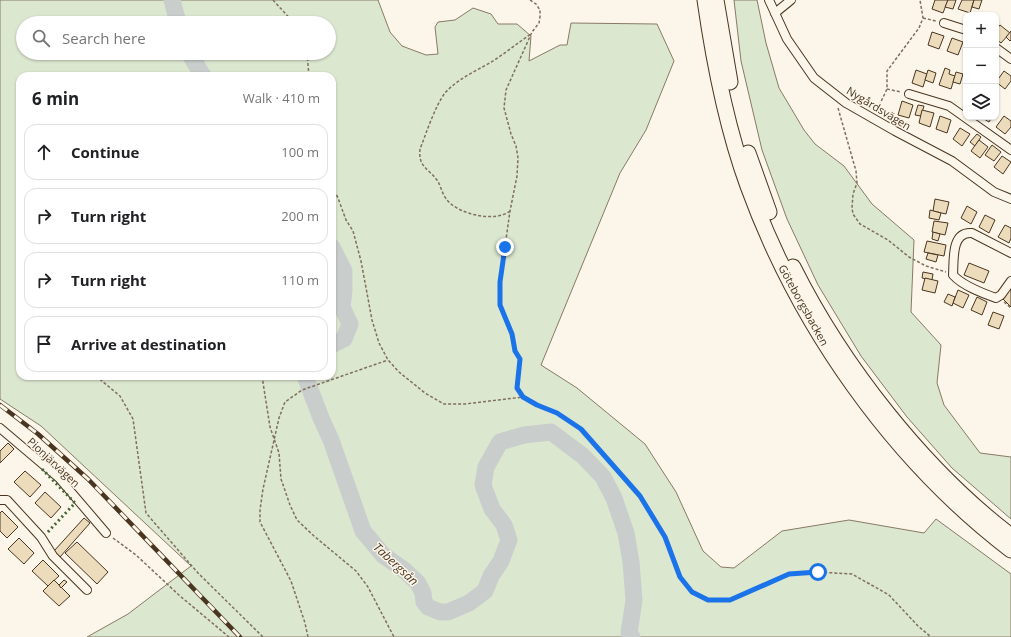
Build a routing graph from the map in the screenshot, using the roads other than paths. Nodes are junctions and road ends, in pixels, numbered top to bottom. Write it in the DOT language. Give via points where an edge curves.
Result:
graph roads {
  1 [pos="705,0"];
  2 [pos="716,0"];
  3 [pos="769,0"];
  4 [pos="791,0"];
  5 [pos="774,13"];
  6 [pos="944,22"];
  7 [pos="963,29"];
  8 [pos="999,50"];
  9 [pos="1011,59"];
  10 [pos="909,94"];
  11 [pos="1011,150"];
  12 [pos="1011,199"];
  13 [pos="1011,253"];
  14 [pos="1011,282"];
  15 [pos="0,428"];
  16 [pos="0,500"];
  17 [pos="106,533"];
  18 [pos="1011,536"];
  19 [pos="1011,550"];
  20 [pos="87,590"];
  1 -- 19 [label="highway, Göteborgsbacken" via="718,80 747,185 762,224 818,334 868,405 927,474"];
  2 -- 18 [label="highway, Göteborgsbacken" via="729,78 752,165 779,237 809,297 853,367 904,433 968,499"];
  3 -- 5 [label="street, Nygårdsvägen"];
  4 -- 5 [label="street"];
  5 -- 12 [label="street, Nygårdsvägen" via="786,39 814,78 872,119 952,161 994,192"];
  6 -- 7 [label="street"];
  8 -- 9 [label="street"];
  10 -- 11 [label="street" via="949,106"];
  13 -- 14 [label="street" via="972,233 961,235 957,240 953,274 958,280 996,298"];
  15 -- 17 [label="street, Pionjärvägen" via="59,478"];
  16 -- 20 [label="street" via="7,500 41,537 53,556"];
}
